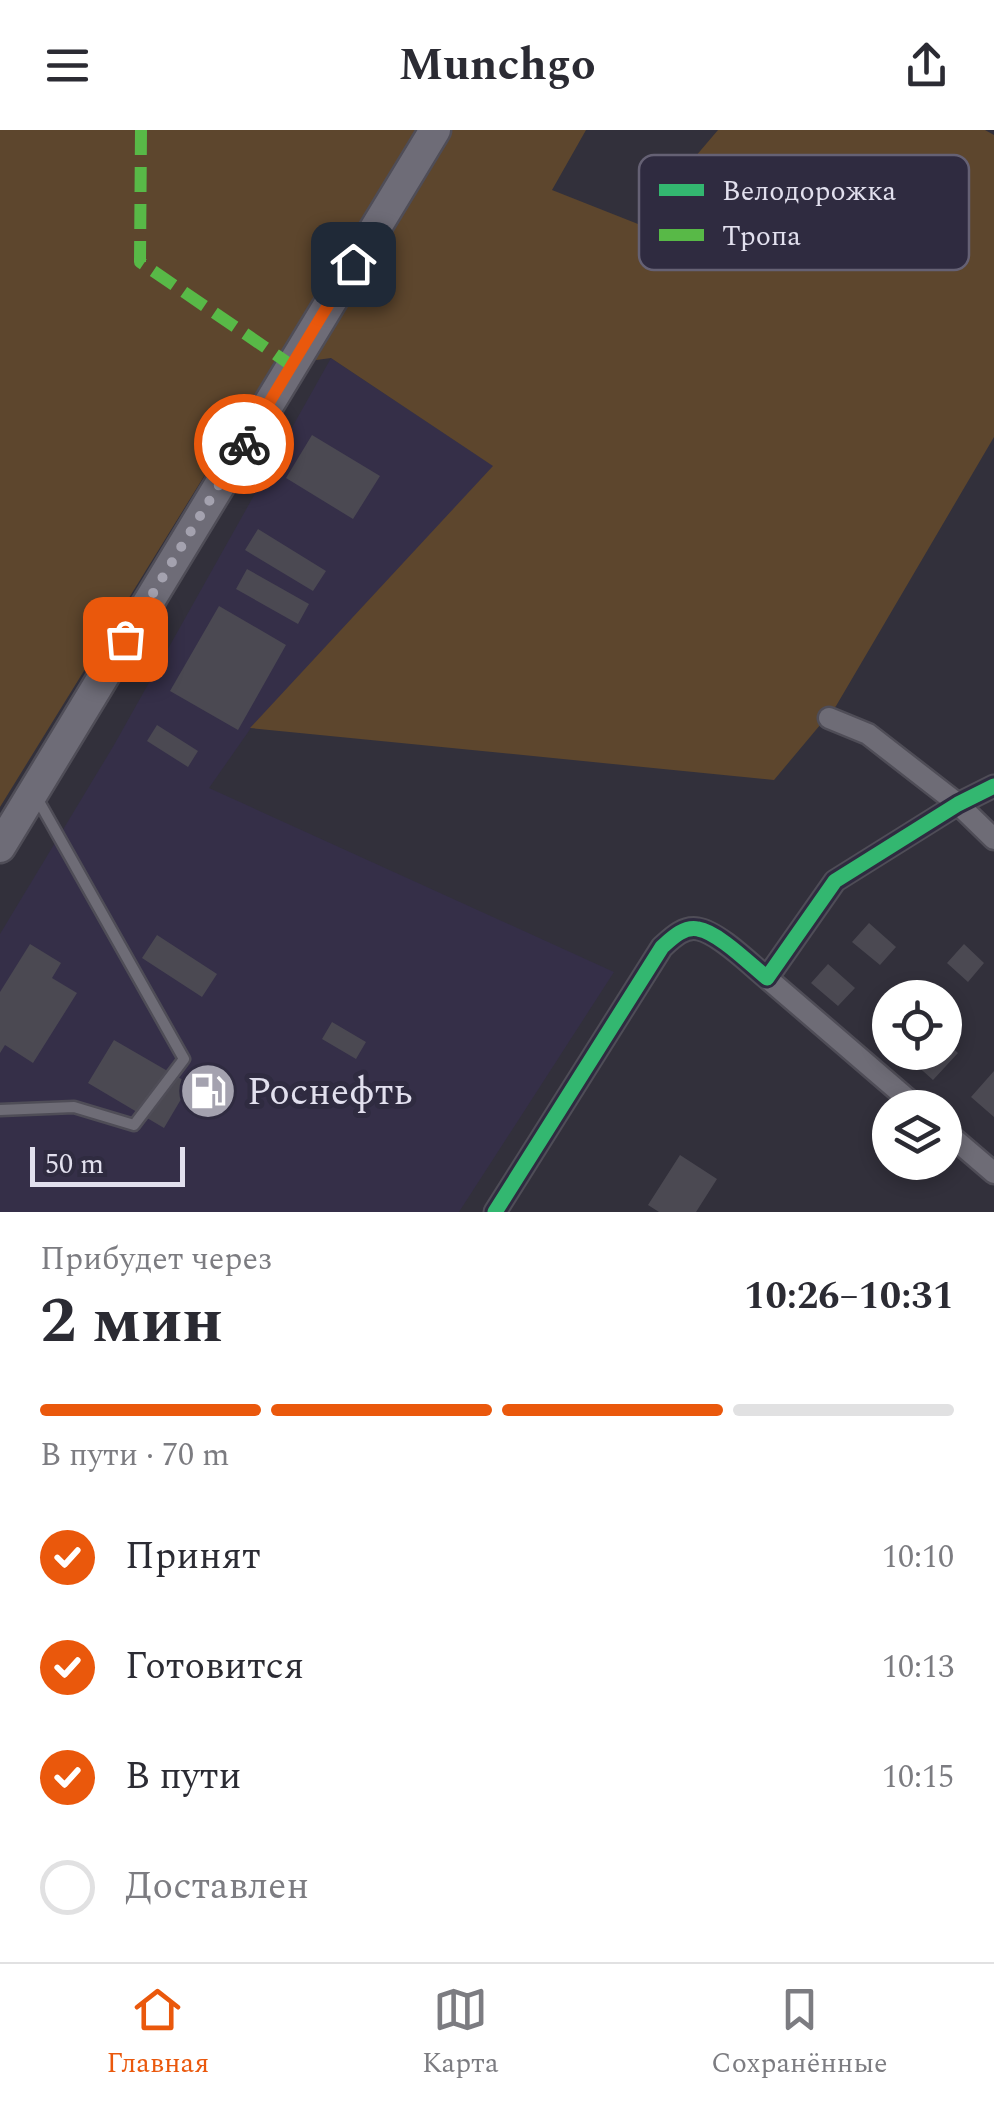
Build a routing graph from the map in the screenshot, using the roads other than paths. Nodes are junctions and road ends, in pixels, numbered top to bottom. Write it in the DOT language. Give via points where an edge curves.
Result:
graph roads {
  1 [pos="434,130"];
  2 [pos="829,718"];
  3 [pos="994,786"];
  4 [pos="33,792"];
  5 [pos="958,804"];
  6 [pos="994,839"];
  7 [pos="0,847"];
  8 [pos="767,978"];
  9 [pos="897,1090"];
  10 [pos="0,1110"];
  11 [pos="962,1146"];
  12 [pos="994,1173"];
  13 [pos="495,1212"];
  1 -- 4 [label="main road"];
  2 -- 5 [label="street" via="868,734"];
  3 -- 5 [label="street"];
  4 -- 7 [label="main road"];
  4 -- 10 [label="lane" via="184,1058 134,1125 74,1107"];
  5 -- 6 [label="street"];
  5 -- 8 [label="street" via="836,881"];
  8 -- 9 [label="street"];
  8 -- 13 [label="street" via="698,928 662,946"];
  11 -- 12 [label="street"];
}
